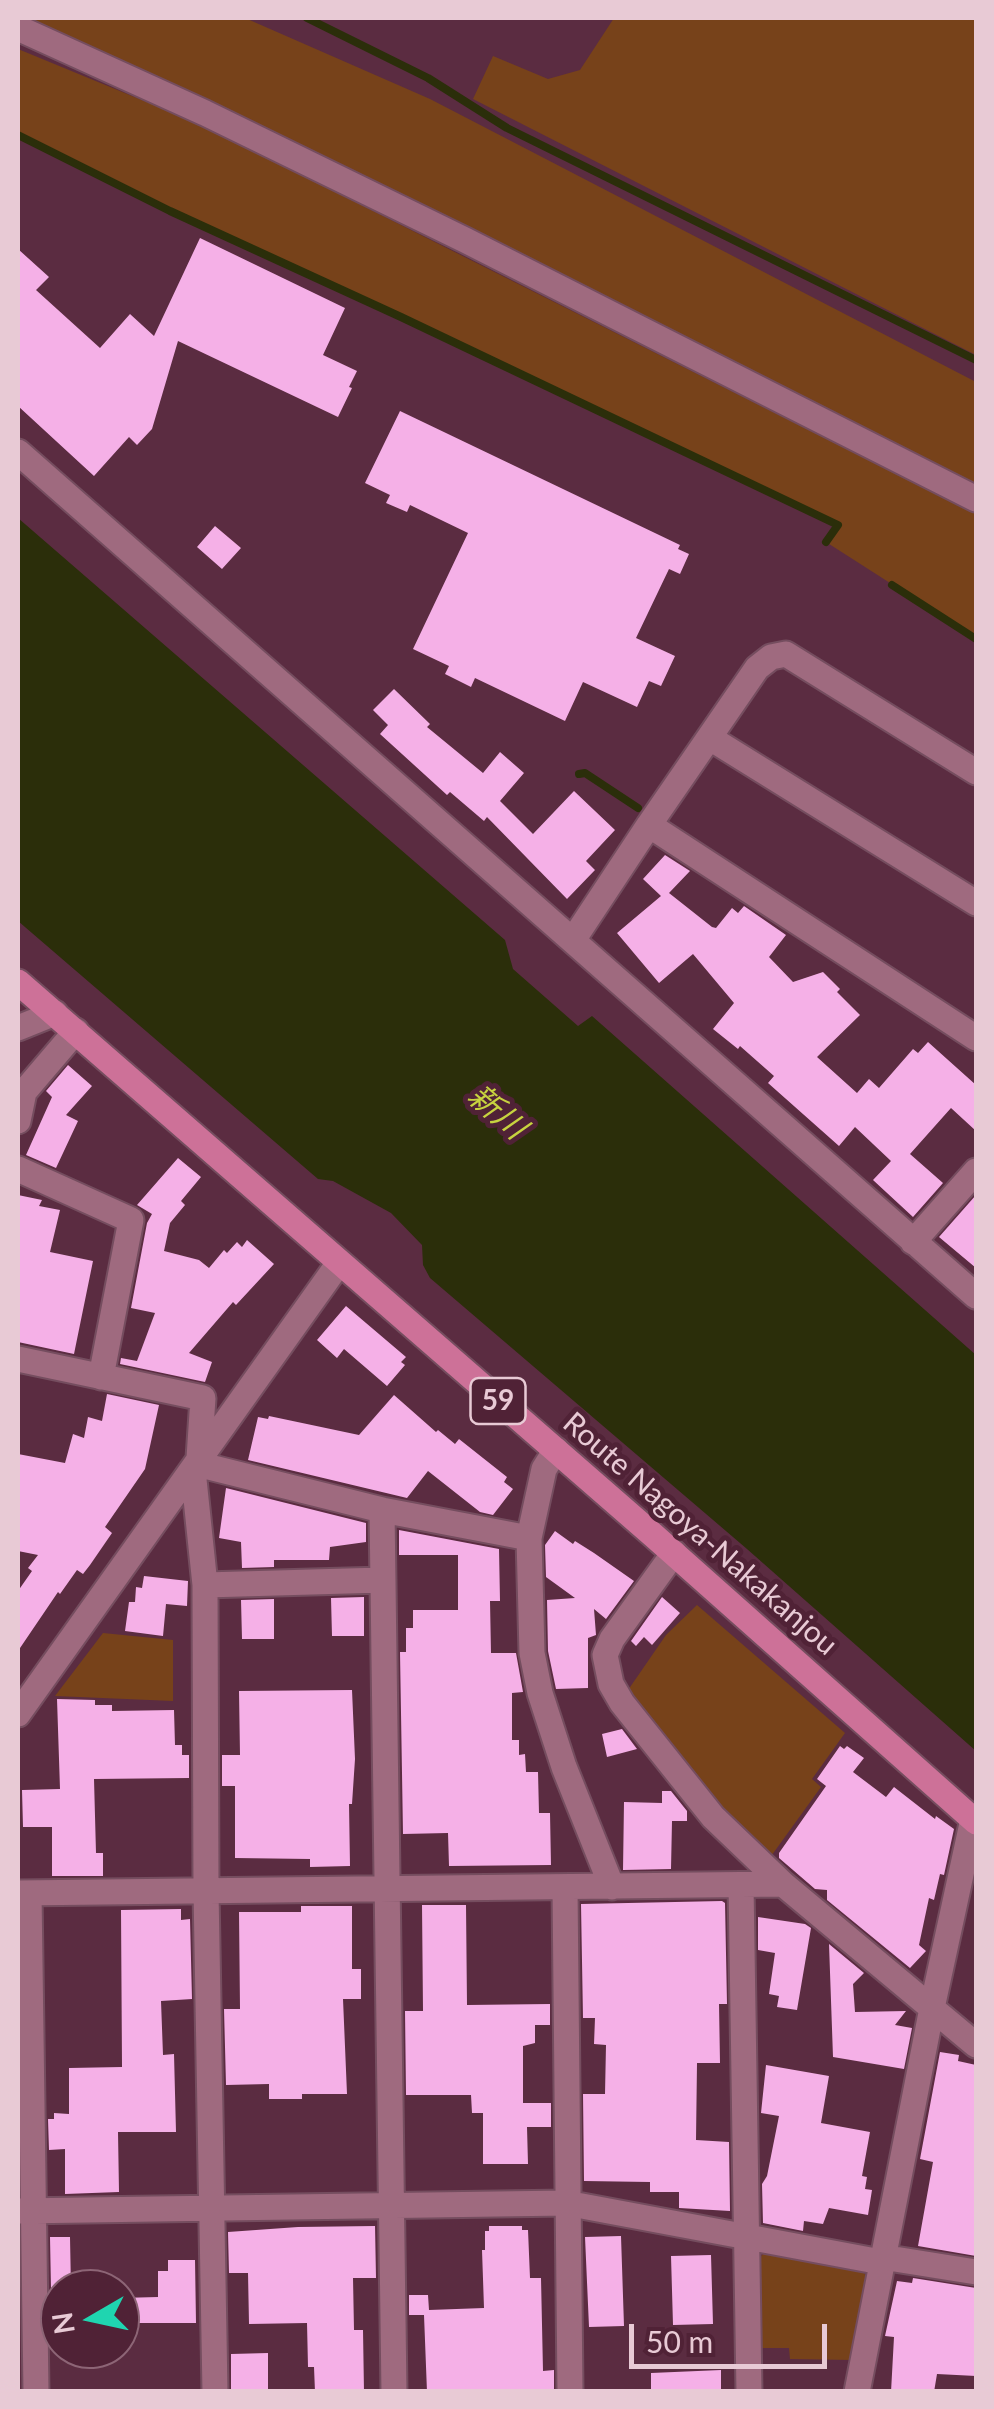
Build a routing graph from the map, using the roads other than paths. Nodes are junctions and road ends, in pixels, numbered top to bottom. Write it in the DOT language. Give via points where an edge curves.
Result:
graph roads {
  1 [pos="18,28"];
  2 [pos="18,452"];
  3 [pos="976,500"];
  4 [pos="710,738"];
  5 [pos="976,772"];
  6 [pos="649,825"];
  7 [pos="976,903"];
  8 [pos="572,940"];
  9 [pos="18,982"];
  10 [pos="55,1014"];
  11 [pos="18,1028"];
  12 [pos="76,1031"];
  13 [pos="976,1038"];
  14 [pos="18,1121"];
  15 [pos="18,1169"];
  16 [pos="976,1171"];
  17 [pos="913,1242"];
  18 [pos="339,1263"];
  19 [pos="976,1296"];
  20 [pos="18,1359"];
  21 [pos="101,1377"];
  22 [pos="556,1450"];
  23 [pos="196,1465"];
  24 [pos="382,1510"];
  25 [pos="529,1538"];
  26 [pos="674,1553"];
  27 [pos="383,1580"];
  28 [pos="205,1585"];
  29 [pos="22,1697"];
  30 [pos="975,1820"];
  31 [pos="783,1884"];
  32 [pos="741,1886"];
  33 [pos="565,1887"];
  34 [pos="612,1887"];
  35 [pos="388,1888"];
  36 [pos="206,1891"];
  37 [pos="23,1893"];
  38 [pos="932,2008"];
  39 [pos="976,2044"];
  40 [pos="566,2204"];
  41 [pos="394,2206"];
  42 [pos="212,2208"];
  43 [pos="26,2211"];
  44 [pos="747,2237"];
  45 [pos="882,2259"];
  46 [pos="976,2272"];
  47 [pos="36,2392"];
  48 [pos="215,2392"];
  49 [pos="394,2392"];
  50 [pos="570,2392"];
  51 [pos="749,2392"];
  52 [pos="857,2392"];
  1 -- 3 [label="street" via="430,223"];
  2 -- 8 [label="street"];
  4 -- 5 [label="street" via="758,668 786,654"];
  4 -- 6 [label="street"];
  4 -- 7 [label="street"];
  6 -- 8 [label="street"];
  6 -- 13 [label="street"];
  8 -- 17 [label="street"];
  9 -- 10 [label="main road, Route Nagoya-Nakakanjou / 59"];
  10 -- 11 [label="street"];
  10 -- 12 [label="main road, Route Nagoya-Nakakanjou / 59"];
  12 -- 14 [label="street" via="24,1092"];
  12 -- 18 [label="main road, Route Nagoya-Nakakanjou / 59"];
  15 -- 21 [label="street" via="131,1220"];
  16 -- 17 [label="street"];
  17 -- 19 [label="street"];
  18 -- 22 [label="main road, Route Nagoya-Nakakanjou / 59"];
  18 -- 23 [label="street"];
  20 -- 21 [label="street"];
  21 -- 23 [label="street" via="203,1398"];
  22 -- 25 [label="street" via="544,1468"];
  22 -- 26 [label="main road, Route Nagoya-Nakakanjou / 59"];
  23 -- 24 [label="street"];
  23 -- 28 [label="street"];
  23 -- 29 [label="street"];
  24 -- 25 [label="street"];
  24 -- 27 [label="street"];
  25 -- 34 [label="street" via="530,1634 540,1693"];
  26 -- 30 [label="main road, Route Nagoya-Nakakanjou / 59"];
  26 -- 31 [label="street" via="612,1639 606,1656 611,1684 713,1817"];
  27 -- 28 [label="street"];
  27 -- 35 [label="street"];
  28 -- 36 [label="street"];
  30 -- 38 [label="street"];
  31 -- 32 [label="street"];
  31 -- 38 [label="street"];
  32 -- 34 [label="street"];
  32 -- 44 [label="street"];
  33 -- 34 [label="street"];
  33 -- 35 [label="street"];
  33 -- 40 [label="street"];
  35 -- 36 [label="street"];
  35 -- 41 [label="street"];
  36 -- 37 [label="street"];
  36 -- 42 [label="street"];
  37 -- 43 [label="street"];
  38 -- 39 [label="street"];
  38 -- 45 [label="street"];
  40 -- 41 [label="street"];
  40 -- 44 [label="street"];
  40 -- 50 [label="street"];
  41 -- 42 [label="street"];
  41 -- 49 [label="street"];
  42 -- 43 [label="street"];
  42 -- 48 [label="street"];
  43 -- 47 [label="street"];
  44 -- 45 [label="street"];
  44 -- 51 [label="street"];
  45 -- 46 [label="street"];
  45 -- 52 [label="street"];
}
